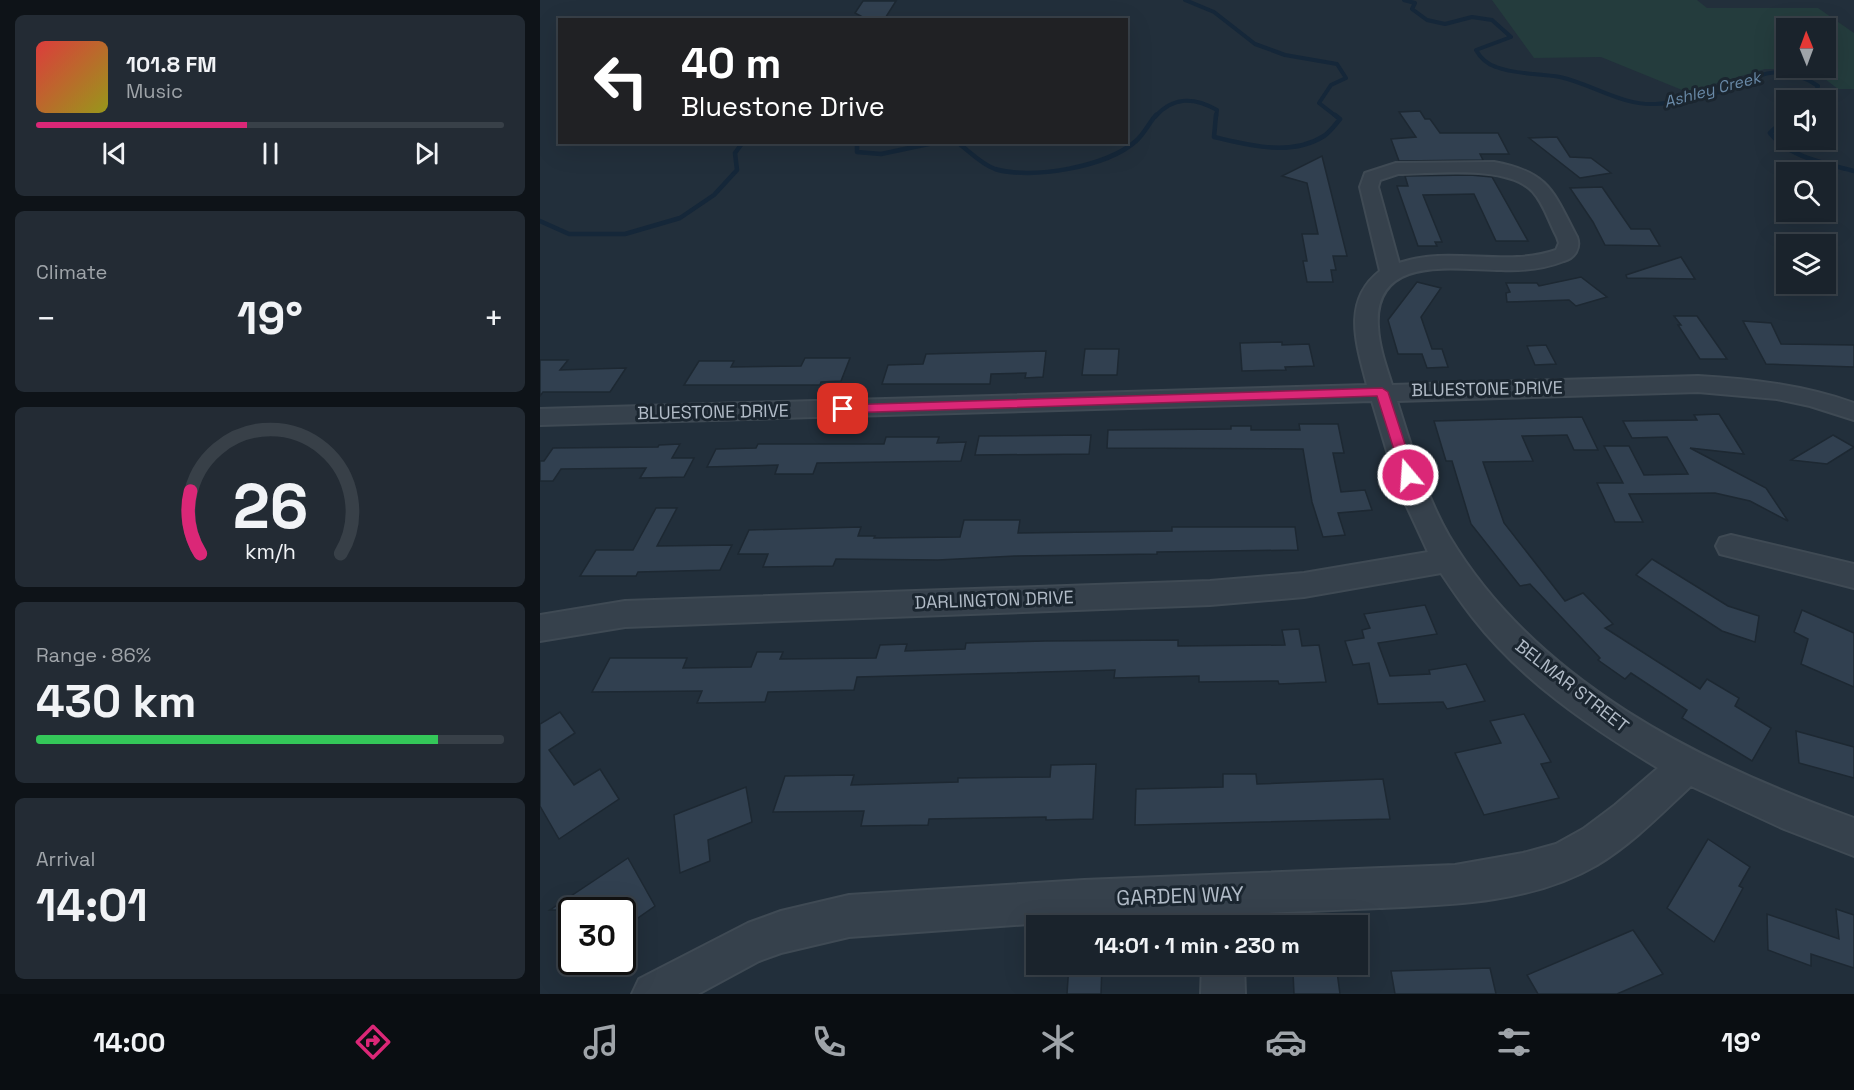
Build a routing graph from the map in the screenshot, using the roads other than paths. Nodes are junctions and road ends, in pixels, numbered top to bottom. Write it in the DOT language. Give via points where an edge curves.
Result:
graph roads {
  1 [pos="1391,273"];
  2 [pos="1382,392"];
  3 [pos="1854,412"];
  4 [pos="540,417"];
  5 [pos="1731,546"];
  6 [pos="1448,560"];
  7 [pos="1854,576"];
  8 [pos="540,628"];
  9 [pos="1687,766"];
  10 [pos="1854,837"];
  11 [pos="1222,910"];
  12 [pos="1223,975"];
  13 [pos="654,994"];
  14 [pos="1223,994"];
  1 -- 1 [label="street" via="1369,187 1372,177 1386,171 1494,168 1524,174 1537,182 1569,243 1564,254 1548,260 1421,264"];
  1 -- 2 [label="street, BELMAR STREET" via="1375,287 1365,313 1369,349"];
  2 -- 3 [label="street, BLUESTONE DRIVE" via="1737,385 1798,394"];
  2 -- 4 [label="street, BLUESTONE DRIVE"];
  2 -- 6 [label="street, BELMAR STREET" via="1408,475"];
  5 -- 7 [label="street"];
  6 -- 8 [label="street, DARLINGTON DRIVE" via="1304,585 1210,593 625,614"];
  6 -- 9 [label="street, BELMAR STREET" via="1472,595 1541,666 1637,736"];
  9 -- 10 [label="street, BELMAR STREET" via="1786,812"];
  9 -- 11 [label="street, GARDEN WAY" via="1615,829 1563,861 1514,876 1455,885"];
  11 -- 13 [label="street, GARDEN WAY" via="1084,900 849,916 792,928 748,944"];
  12 -- 14 [label="street"];
}
